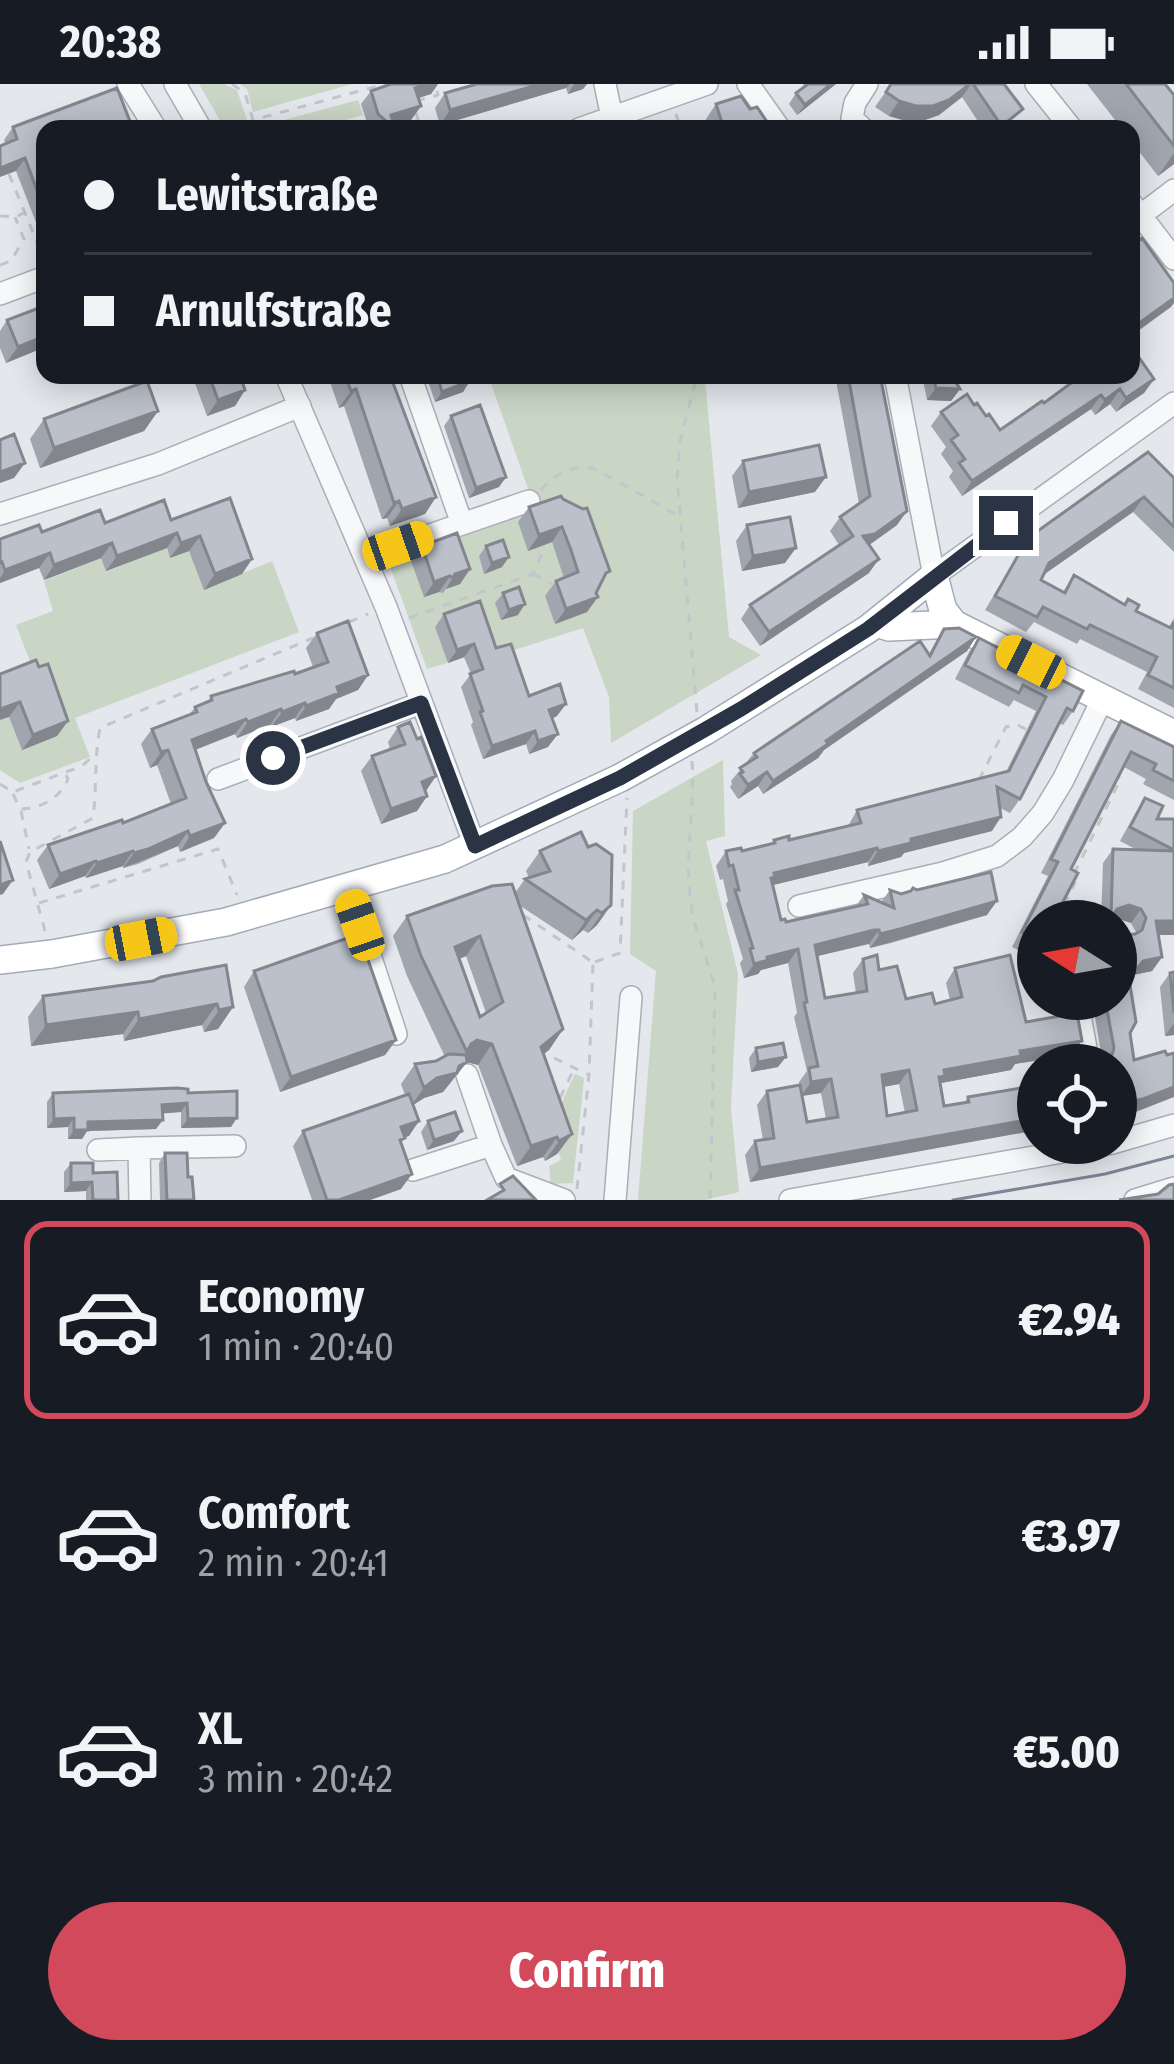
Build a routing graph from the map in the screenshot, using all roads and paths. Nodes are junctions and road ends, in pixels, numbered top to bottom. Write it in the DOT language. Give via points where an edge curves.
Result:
graph roads {
  1 [pos="128,84"];
  2 [pos="175,84"];
  3 [pos="232,84"];
  4 [pos="385,84"];
  5 [pos="435,84"];
  6 [pos="605,84"];
  7 [pos="706,84"];
  8 [pos="748,84"];
  9 [pos="867,84"];
  10 [pos="1036,84"];
  11 [pos="612,118"];
  12 [pos="150,120"];
  13 [pos="196,120"];
  14 [pos="419,120"];
  15 [pos="606,120"];
  16 [pos="774,120"];
  17 [pos="854,120"];
  18 [pos="1065,120"];
  19 [pos="9,174"];
  20 [pos="1174,190"];
  21 [pos="25,212"];
  22 [pos="0,216"];
  23 [pos="15,217"];
  24 [pos="1140,217"];
  25 [pos="1140,222"];
  26 [pos="36,233"];
  27 [pos="1174,259"];
  28 [pos="0,265"];
  29 [pos="36,280"];
  30 [pos="0,294"];
  31 [pos="290,384"];
  32 [pos="413,384"];
  33 [pos="696,384"];
  34 [pos="897,384"];
  35 [pos="1174,403"];
  36 [pos="300,406"];
  37 [pos="529,501"];
  38 [pos="0,514"];
  39 [pos="680,517"];
  40 [pos="462,524"];
  41 [pos="542,553"];
  42 [pos="366,556"];
  43 [pos="533,574"];
  44 [pos="934,575"];
  45 [pos="552,584"];
  46 [pos="688,604"];
  47 [pos="674,605"];
  48 [pos="390,615"];
  49 [pos="876,623"];
  50 [pos="954,624"];
  51 [pos="342,625"];
  52 [pos="320,634"];
  53 [pos="1103,698"];
  54 [pos="421,703"];
  55 [pos="1036,734"];
  56 [pos="1174,734"];
  57 [pos="694,737"];
  58 [pos="95,754"];
  59 [pos="1106,770"];
  60 [pos="65,773"];
  61 [pos="620,778"];
  62 [pos="979,781"];
  63 [pos="227,782"];
  64 [pos="0,784"];
  65 [pos="13,792"];
  66 [pos="20,809"];
  67 [pos="475,846"];
  68 [pos="30,852"];
  69 [pos="347,888"];
  70 [pos="1067,900"];
  71 [pos="38,904"];
  72 [pos="799,906"];
  73 [pos="523,915"];
  74 [pos="246,917"];
  75 [pos="52,954"];
  76 [pos="0,960"];
  77 [pos="593,963"];
  78 [pos="632,998"];
  79 [pos="396,1034"];
  80 [pos="554,1058"];
  81 [pos="574,1068"];
  82 [pos="467,1075"];
  83 [pos="589,1075"];
  84 [pos="559,1100"];
  85 [pos="1174,1125"];
  86 [pos="1137,1135"];
  87 [pos="490,1145"];
  88 [pos="235,1146"];
  89 [pos="139,1148"];
  90 [pos="98,1150"];
  91 [pos="1017,1161"];
  92 [pos="413,1170"];
  93 [pos="1174,1188"];
  94 [pos="834,1196"];
  95 [pos="710,1199"];
  96 [pos="140,1200"];
  97 [pos="564,1200"];
  98 [pos="576,1200"];
  99 [pos="615,1200"];
  100 [pos="790,1200"];
  101 [pos="1135,1200"];
  1 -- 12 [label="street"];
  2 -- 13 [label="street"];
  3 -- 4 [label="path" via="253,120"];
  5 -- 14 [label="path" via="438,95 412,102"];
  6 -- 11 [label="street"];
  7 -- 11 [label="street"];
  8 -- 16 [label="street"];
  9 -- 17 [label="street"];
  10 -- 18 [label="street"];
  11 -- 15 [label="street"];
  19 -- 21 [label="path"];
  20 -- 24 [label="street"];
  21 -- 23 [label="path"];
  21 -- 26 [label="path"];
  22 -- 23 [label="path"];
  23 -- 28 [label="path" via="25,239"];
  25 -- 27 [label="street"];
  29 -- 30 [label="street"];
  31 -- 36 [label="street"];
  32 -- 40 [label="street"];
  33 -- 39 [label="path" via="680,442"];
  34 -- 44 [label="street"];
  35 -- 44 [label="street"];
  36 -- 38 [label="street" via="158,464"];
  36 -- 42 [label="street" via="327,489"];
  37 -- 39 [label="path" via="579,466"];
  37 -- 40 [label="street"];
  39 -- 46 [label="path"];
  40 -- 42 [label="street"];
  41 -- 43 [label="path"];
  42 -- 48 [label="street"];
  43 -- 45 [label="path"];
  43 -- 48 [label="path"];
  44 -- 49 [label="main road"];
  44 -- 50 [label="main road"];
  46 -- 47 [label="path"];
  46 -- 57 [label="path"];
  48 -- 51 [label="path"];
  48 -- 54 [label="street"];
  49 -- 50 [label="main road"];
  49 -- 57 [label="main road"];
  50 -- 53 [label="main road"];
  52 -- 58 [label="path" via="100,728"];
  53 -- 56 [label="main road"];
  53 -- 72 [label="street" via="1042,813 997,856"];
  54 -- 63 [label="street"];
  54 -- 67 [label="street"];
  55 -- 62 [label="path" via="1006,727"];
  57 -- 61 [label="main road"];
  57 -- 95 [label="path" via="692,911 716,989"];
  58 -- 60 [label="path"];
  58 -- 68 [label="path" via="93,818"];
  59 -- 70 [label="path" via="1121,778"];
  60 -- 65 [label="path"];
  60 -- 66 [label="path" via="58,796"];
  61 -- 67 [label="main road"];
  61 -- 77 [label="path" via="627,794 620,953"];
  64 -- 65 [label="path"];
  65 -- 66 [label="path"];
  66 -- 68 [label="path"];
  67 -- 69 [label="main road"];
  68 -- 71 [label="path"];
  69 -- 74 [label="main road"];
  69 -- 79 [label="street"];
  71 -- 74 [label="path" via="218,849"];
  71 -- 75 [label="path"];
  73 -- 77 [label="path"];
  74 -- 75 [label="main road"];
  75 -- 76 [label="main road"];
  77 -- 83 [label="path"];
  78 -- 99 [label="street"];
  80 -- 81 [label="path"];
  81 -- 83 [label="path"];
  81 -- 84 [label="path"];
  82 -- 87 [label="street"];
  83 -- 98 [label="path"];
  85 -- 86 [label="street"];
  87 -- 92 [label="street"];
  87 -- 97 [label="street" via="506,1178"];
  88 -- 89 [label="street"];
  89 -- 90 [label="street"];
  89 -- 96 [label="street"];
  91 -- 94 [label="street"];
  93 -- 101 [label="street"];
  94 -- 100 [label="street"];
}
